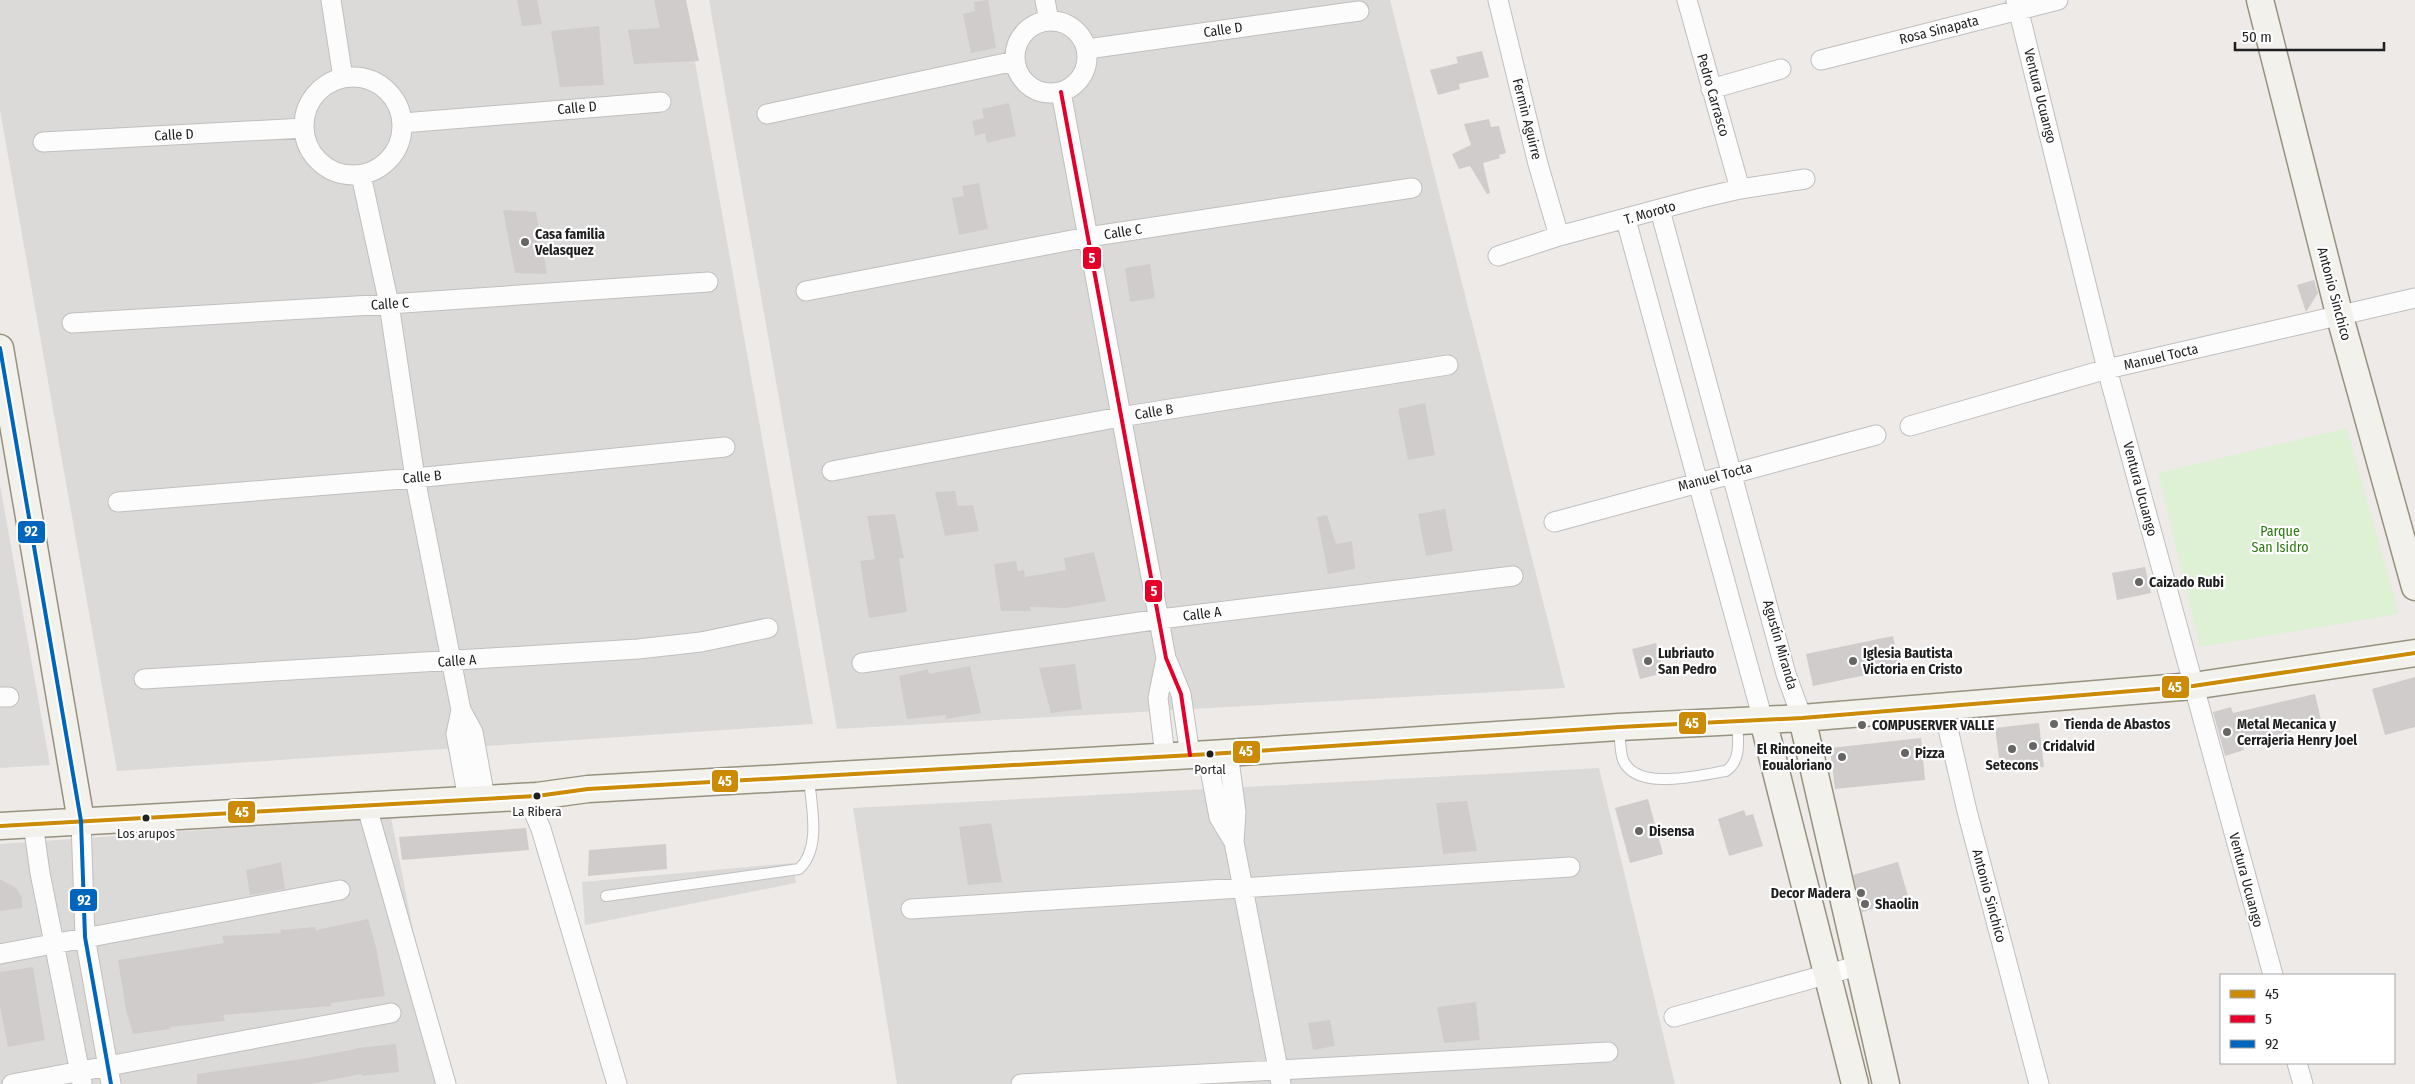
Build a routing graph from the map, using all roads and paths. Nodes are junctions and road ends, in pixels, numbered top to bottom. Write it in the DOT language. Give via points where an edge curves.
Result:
graph roads {
  1 [pos="331,0"];
  2 [pos="1045,0"];
  3 [pos="1498,0"];
  4 [pos="1687,0"];
  5 [pos="2058,0"];
  6 [pos="2260,0"];
  7 [pos="2017,5"];
  8 [pos="1359,11"];
  9 [pos="1049,20"];
  10 [pos="1086,49"];
  11 [pos="1821,60"];
  12 [pos="1016,61"];
  13 [pos="1781,69"];
  14 [pos="343,78"];
  15 [pos="1711,89"];
  16 [pos="1061,92"];
  17 [pos="661,102"];
  18 [pos="767,114"];
  19 [pos="403,123"];
  20 [pos="304,128"];
  21 [pos="44,142"];
  22 [pos="361,175"];
  23 [pos="1805,179"];
  24 [pos="1412,188"];
  25 [pos="1740,189"];
  26 [pos="1660,210"];
  27 [pos="1626,220"];
  28 [pos="1559,236"];
  29 [pos="1088,237"];
  30 [pos="1498,256"];
  31 [pos="708,282"];
  32 [pos="806,290"];
  33 [pos="2415,298"];
  34 [pos="389,304"];
  35 [pos="2340,317"];
  36 [pos="72,322"];
  37 [pos="0,348"];
  38 [pos="1448,366"];
  39 [pos="2107,369"];
  40 [pos="1120,417"];
  41 [pos="1910,426"];
  42 [pos="1876,435"];
  43 [pos="725,447"];
  44 [pos="832,471"];
  45 [pos="1732,472"];
  46 [pos="415,478"];
  47 [pos="1699,481"];
  48 [pos="118,502"];
  49 [pos="1554,522"];
  50 [pos="1513,576"];
  51 [pos="2415,586"];
  52 [pos="1160,619"];
  53 [pos="768,628"];
  54 [pos="2415,653"];
  55 [pos="1166,658"];
  56 [pos="452,661"];
  57 [pos="862,663"];
  58 [pos="144,680"];
  59 [pos="2193,686"];
  60 [pos="1943,707"];
  61 [pos="1802,718"];
  62 [pos="1763,720"];
  63 [pos="1737,721"];
  64 [pos="1619,727"];
  65 [pos="1208,754"];
  66 [pos="1165,756"];
  67 [pos="808,776"];
  68 [pos="527,796"];
  69 [pos="477,798"];
  70 [pos="366,804"];
  71 [pos="81,821"];
  72 [pos="33,823"];
  73 [pos="0,826"];
  74 [pos="1570,867"];
  75 [pos="1242,888"];
  76 [pos="340,890"];
  77 [pos="606,896"];
  78 [pos="910,909"];
  79 [pos="85,937"];
  80 [pos="54,944"];
  81 [pos="0,954"];
  82 [pos="1857,966"];
  83 [pos="1827,973"];
  84 [pos="2273,974"];
  85 [pos="391,1013"];
  86 [pos="1674,1017"];
  87 [pos="1608,1052"];
  88 [pos="2297,1064"];
  89 [pos="108,1065"];
  90 [pos="1279,1076"];
  91 [pos="81,1078"];
  92 [pos="12,1084"];
  93 [pos="112,1084"];
  94 [pos="446,1084"];
  95 [pos="617,1084"];
  96 [pos="1021,1084"];
  97 [pos="1855,1084"];
  98 [pos="1886,1084"];
  99 [pos="2039,1084"];
  100 [pos="2303,1084"];
  1 -- 14 [label="street"];
  2 -- 9 [label="street"];
  3 -- 28 [label="street, Fermìn Aguirre"];
  4 -- 15 [label="street, Pedro Carrasco"];
  5 -- 7 [label="street, Rosa Sinapata"];
  6 -- 35 [label="street, Antonio Sinchico"];
  7 -- 11 [label="street, Rosa Sinapata"];
  7 -- 39 [label="street, Ventura Ucuango"];
  8 -- 10 [label="street, Calle D"];
  9 -- 10 [label="street" via="1069,25 1083,40"];
  9 -- 12 [label="street" via="1033,26 1020,38"];
  10 -- 16 [label="street" via="1085,71 1071,88"];
  12 -- 16 [label="street" via="1020,75 1031,86 1045,92"];
  12 -- 18 [label="street"];
  13 -- 15 [label="street"];
  14 -- 19 [label="street" via="366,78 380,84 392,94"];
  14 -- 20 [label="street" via="325,85 316,93 309,104"];
  15 -- 25 [label="street, Pedro Carrasco"];
  16 -- 29 [label="street"];
  17 -- 19 [label="street, Calle D"];
  19 -- 22 [label="street" via="396,151 375,171"];
  20 -- 21 [label="street, Calle D"];
  20 -- 22 [label="street" via="309,148 322,164 334,172"];
  22 -- 34 [label="street"];
  23 -- 25 [label="street, T. Moroto"];
  24 -- 29 [label="street, Calle C"];
  25 -- 26 [label="street, T. Moroto"];
  26 -- 27 [label="street, T. Moroto"];
  26 -- 45 [label="street, Agustín Miranda"];
  27 -- 28 [label="street, T. Moroto"];
  27 -- 47 [label="street"];
  28 -- 30 [label="street, T. Moroto"];
  29 -- 32 [label="street, Calle C"];
  29 -- 40 [label="street"];
  31 -- 34 [label="street, Calle C"];
  33 -- 35 [label="street, Manuel Tocta"];
  34 -- 36 [label="street, Calle C"];
  34 -- 46 [label="street"];
  35 -- 39 [label="street, Manuel Tocta"];
  35 -- 51 [label="street, Antonio Sinchico"];
  37 -- 71 [label="street"];
  38 -- 40 [label="street, Calle B"];
  39 -- 41 [label="street, Manuel Tocta"];
  39 -- 59 [label="street, Ventura Ucuango"];
  40 -- 44 [label="street, Calle B"];
  40 -- 52 [label="street"];
  42 -- 45 [label="street, Manuel Tocta"];
  43 -- 46 [label="street, Calle B"];
  45 -- 47 [label="street, Manuel Tocta"];
  45 -- 61 [label="street, Agustín Miranda" via="1786,674"];
  46 -- 48 [label="street, Calle B"];
  46 -- 56 [label="street"];
  47 -- 49 [label="street, Manuel Tocta"];
  47 -- 62 [label="street"];
  50 -- 52 [label="street, Calle A"];
  52 -- 55 [label="street"];
  52 -- 57 [label="street, Calle A"];
  53 -- 56 [label="street, Calle A" via="701,642"];
  54 -- 59 [label="street"];
  55 -- 65 [label="street"];
  55 -- 66 [label="street" via="1158,698"];
  56 -- 58 [label="street, Calle A"];
  56 -- 69 [label="street" via="461,710 473,732"];
  59 -- 60 [label="street"];
  59 -- 84 [label="street, Ventura Ucuango"];
  60 -- 61 [label="street"];
  60 -- 99 [label="street, Antonio Sinchico"];
  61 -- 62 [label="street"];
  61 -- 82 [label="street, Agustín Miranda"];
  62 -- 63 [label="street"];
  62 -- 83 [label="street"];
  63 -- 64 [label="street"];
  63 -- 64 [label="lane" via="1739,745 1731,768 1716,773 1656,780 1633,773 1623,759"];
  64 -- 65 [label="street"];
  65 -- 66 [label="street"];
  65 -- 75 [label="street" via="1228,814"];
  66 -- 67 [label="street"];
  67 -- 68 [label="street" via="588,789"];
  67 -- 77 [label="lane" via="813,847 799,869"];
  68 -- 69 [label="street"];
  68 -- 95 [label="street" via="541,829"];
  69 -- 70 [label="street"];
  70 -- 71 [label="street"];
  70 -- 94 [label="street"];
  71 -- 72 [label="street"];
  71 -- 79 [label="street"];
  72 -- 73 [label="street"];
  72 -- 80 [label="street"];
  74 -- 75 [label="street"];
  75 -- 78 [label="street"];
  75 -- 90 [label="street"];
  76 -- 79 [label="street"];
  79 -- 80 [label="street"];
  79 -- 89 [label="street"];
  80 -- 81 [label="street"];
  80 -- 91 [label="street"];
  82 -- 83 [label="street"];
  82 -- 98 [label="street, Agustín Miranda"];
  83 -- 86 [label="street"];
  83 -- 97 [label="street"];
  85 -- 89 [label="street"];
  87 -- 90 [label="street"];
  88 -- 100 [label="street"];
  89 -- 91 [label="street"];
  89 -- 93 [label="street"];
  90 -- 96 [label="street"];
  91 -- 92 [label="street"];
}
